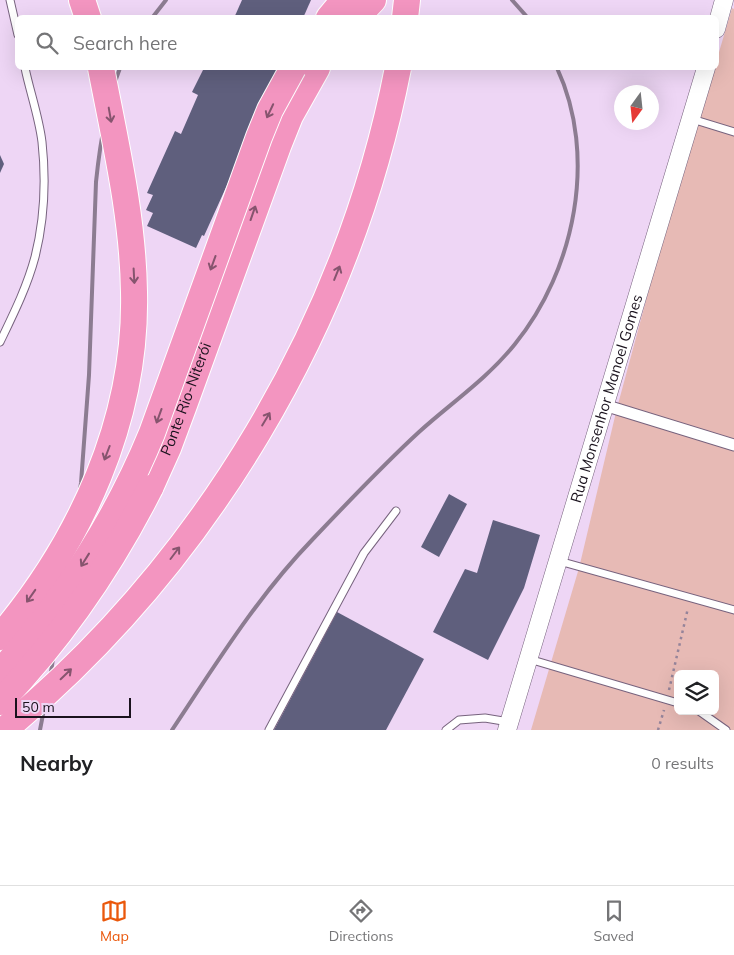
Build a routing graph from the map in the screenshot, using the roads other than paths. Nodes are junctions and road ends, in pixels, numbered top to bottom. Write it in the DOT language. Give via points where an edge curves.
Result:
graph roads {
  1 [pos="10,0"];
  2 [pos="82,0"];
  3 [pos="98,0"];
  4 [pos="344,0"];
  5 [pos="373,0"];
  6 [pos="407,0"];
  7 [pos="724,0"];
  8 [pos="87,15"];
  9 [pos="99,15"];
  10 [pos="332,15"];
  11 [pos="359,15"];
  12 [pos="406,15"];
  13 [pos="719,18"];
  14 [pos="15,22"];
  15 [pos="25,70"];
  16 [pos="101,70"];
  17 [pos="292,70"];
  18 [pos="316,70"];
  19 [pos="398,70"];
  20 [pos="705,70"];
  21 [pos="691,119"];
  22 [pos="734,132"];
  23 [pos="0,342"];
  24 [pos="604,404"];
  25 [pos="734,445"];
  26 [pos="396,511"];
  27 [pos="559,561"];
  28 [pos="734,610"];
  29 [pos="0,637"];
  30 [pos="528,659"];
  31 [pos="0,672"];
  32 [pos="0,702"];
  33 [pos="674,702"];
  34 [pos="705,715"];
  35 [pos="508,726"];
  36 [pos="4,730"];
  37 [pos="269,730"];
  38 [pos="446,730"];
  39 [pos="726,730"];
  1 -- 14 [label="lane"];
  2 -- 8 [label="highway"];
  3 -- 9 [label="highway"];
  4 -- 10 [label="highway"];
  5 -- 11 [label="highway"];
  6 -- 12 [label="highway"];
  7 -- 13 [label="street"];
  15 -- 23 [label="lane" via="42,142 42,216 35,257 20,300"];
  16 -- 29 [label="highway, one-way, bridge" via="133,263 134,321 128,378 115,433 84,506 56,559"];
  17 -- 31 [label="highway, Ponte Rio-Niterói, one-way, bridge" via="259,137 152,433 131,480 74,578"];
  32 -- 18 [label="highway, Ponte Rio-Niterói, one-way, bridge" via="84,601 129,529 150,488 168,448 281,138"];
  36 -- 19 [label="highway, one-way, bridge" via="90,651 138,599 206,511 268,416 319,316 362,208"];
  20 -- 21 [label="street, Rua Monsenhor Manoel Gomes"];
  21 -- 22 [label="lane"];
  21 -- 24 [label="street, Rua Monsenhor Manoel Gomes"];
  24 -- 25 [label="street"];
  24 -- 27 [label="street, Rua Monsenhor Manoel Gomes"];
  26 -- 37 [label="lane" via="364,553"];
  27 -- 28 [label="lane"];
  27 -- 30 [label="street, Rua Monsenhor Manoel Gomes"];
  30 -- 33 [label="lane"];
  30 -- 35 [label="street, Rua Monsenhor Manoel Gomes"];
  34 -- 39 [label="lane"];
  35 -- 38 [label="lane" via="485,718 458,720"];
}
